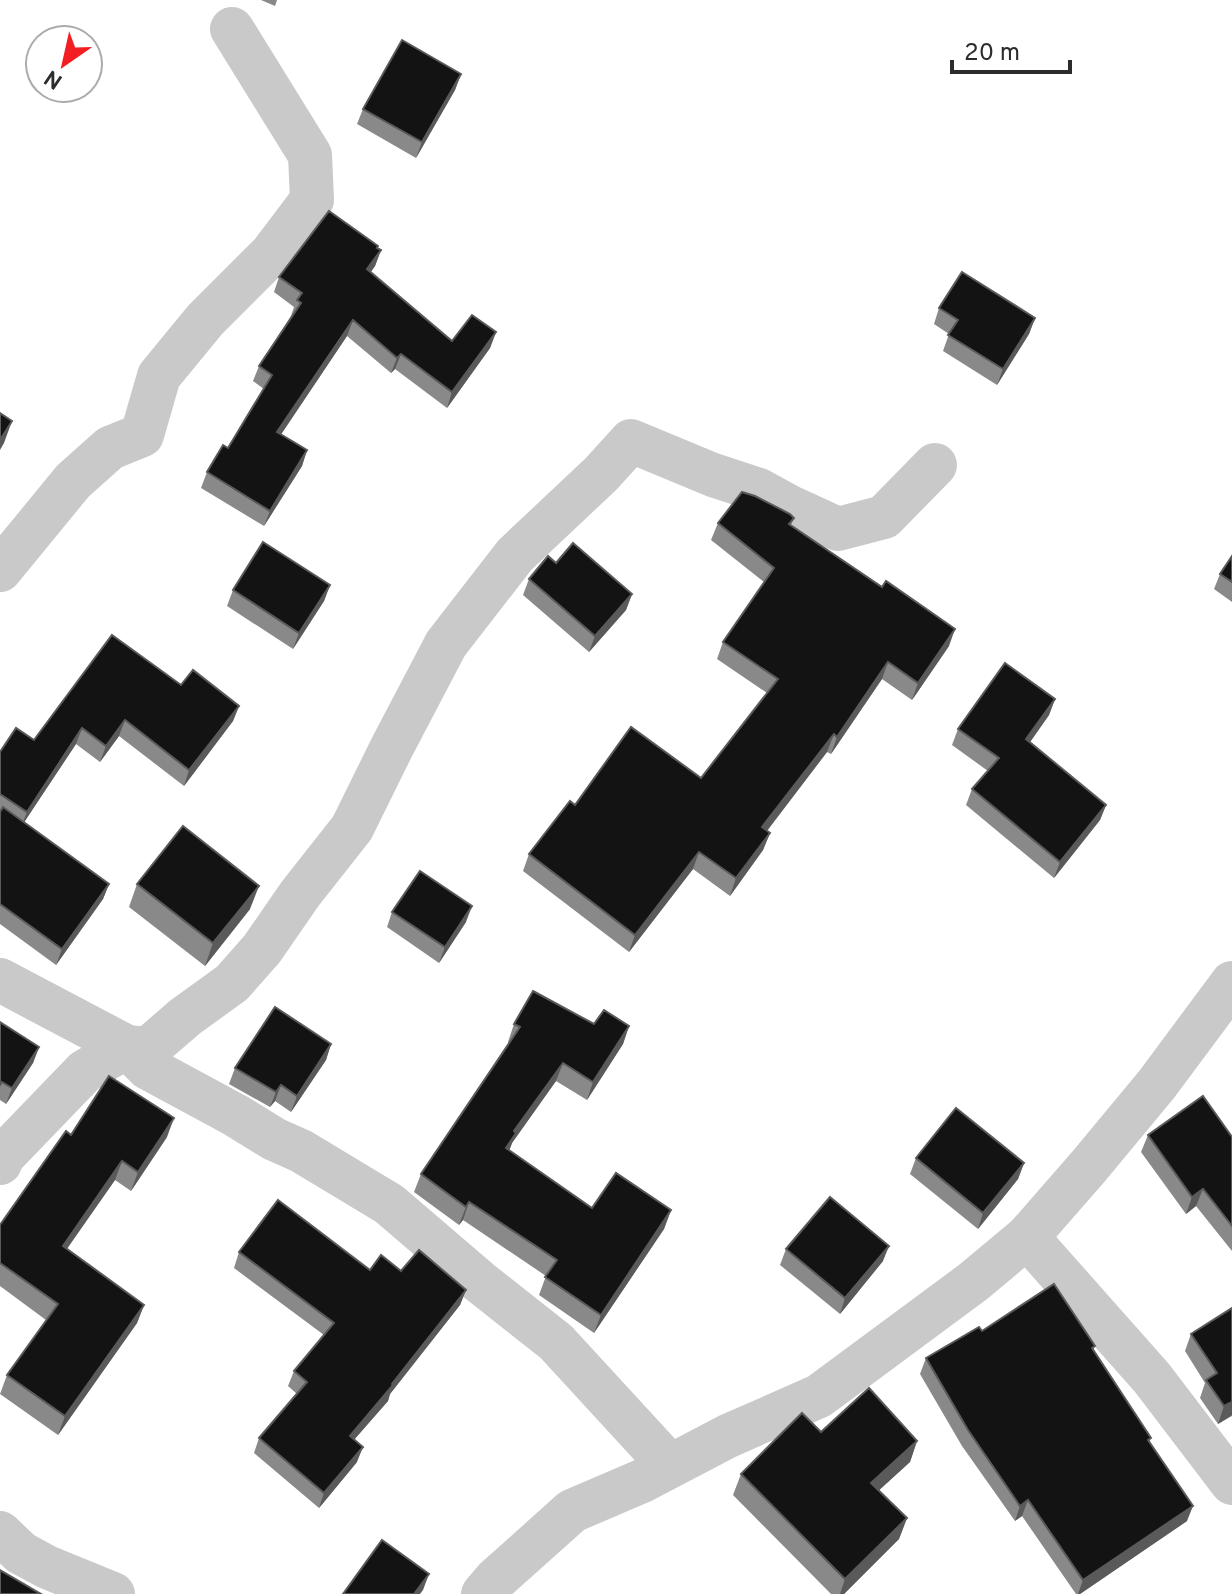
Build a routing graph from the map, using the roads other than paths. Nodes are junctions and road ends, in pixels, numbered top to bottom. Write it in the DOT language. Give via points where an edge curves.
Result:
graph roads {
  1 [pos="232,29"];
  2 [pos="935,465"];
  3 [pos="0,570"];
  4 [pos="0,980"];
  5 [pos="1232,983"];
  6 [pos="127,1047"];
  7 [pos="0,1163"];
  8 [pos="1027,1237"];
  9 [pos="670,1466"];
  10 [pos="1232,1483"];
  11 [pos="0,1533"];
  12 [pos="113,1594"];
  13 [pos="483,1594"];
  1 -- 3 [label="street" via="310,155 312,200 272,253 205,320 159,376 142,435 110,448 73,481"];
  2 -- 6 [label="street" via="884,517 838,529 759,490 631,441 515,555 446,644 352,828 262,949 232,983 148,1049"];
  4 -- 6 [label="street"];
  5 -- 8 [label="street" via="1157,1084"];
  6 -- 7 [label="street" via="85,1071"];
  6 -- 9 [label="street" via="148,1068 389,1204 556,1342"];
  8 -- 9 [label="street" via="819,1396"];
  8 -- 10 [label="street" via="1152,1378"];
  9 -- 13 [label="street" via="572,1511"];
  11 -- 12 [label="street" via="21,1553"];
}
